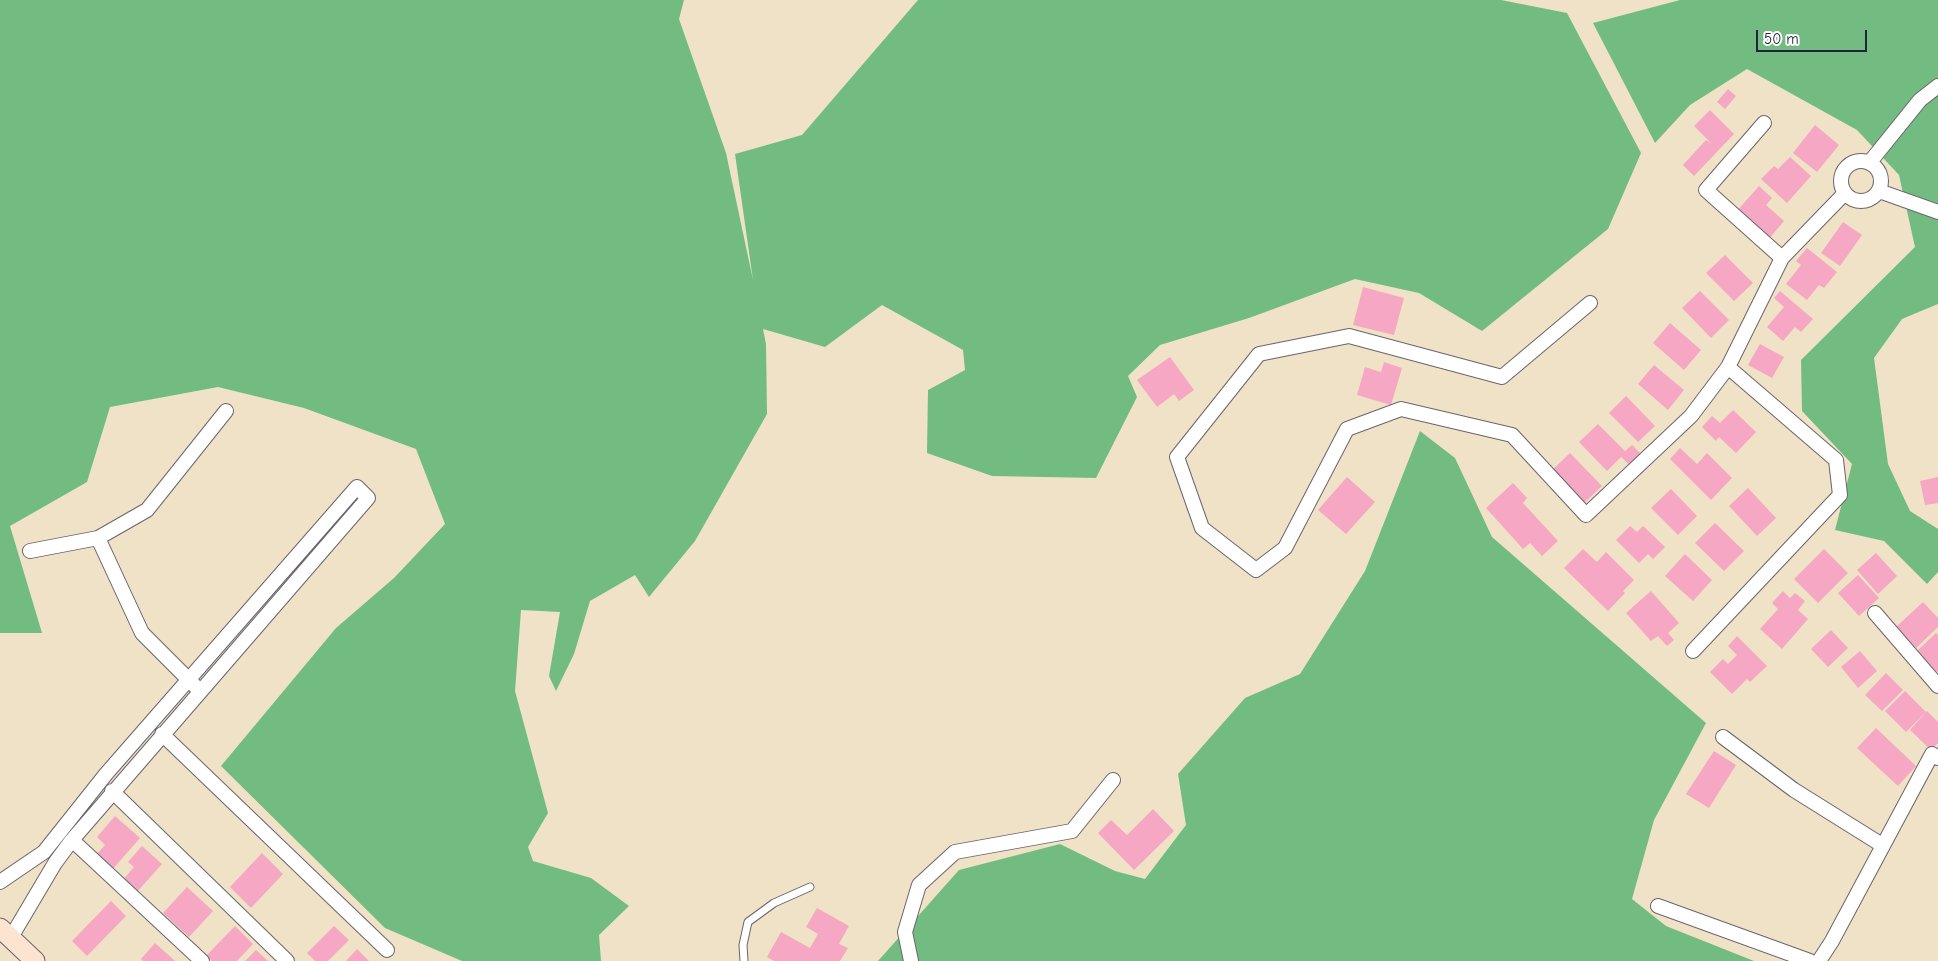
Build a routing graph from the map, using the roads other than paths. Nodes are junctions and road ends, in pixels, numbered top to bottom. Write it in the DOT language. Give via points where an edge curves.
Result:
graph roads {
  1 [pos="1938,86"];
  2 [pos="1764,123"];
  3 [pos="1870,162"];
  4 [pos="1879,191"];
  5 [pos="1845,192"];
  6 [pos="1938,212"];
  7 [pos="1782,258"];
  8 [pos="1590,303"];
  9 [pos="1728,367"];
  10 [pos="226,411"];
  11 [pos="98,538"];
  12 [pos="30,551"];
  13 [pos="1875,613"];
  14 [pos="1693,651"];
  15 [pos="189,679"];
  16 [pos="1938,686"];
  17 [pos="200,691"];
  18 [pos="162,734"];
  19 [pos="1723,737"];
  20 [pos="1938,758"];
  21 [pos="1113,780"];
  22 [pos="112,791"];
  23 [pos="72,840"];
  24 [pos="1882,845"];
  25 [pos="0,882"];
  26 [pos="810,887"];
  27 [pos="1658,906"];
  28 [pos="5,934"];
  29 [pos="387,950"];
  30 [pos="35,961"];
  31 [pos="202,961"];
  32 [pos="287,961"];
  33 [pos="744,961"];
  34 [pos="911,961"];
  35 [pos="1810,961"];
  36 [pos="1819,961"];
  1 -- 3 [label="street" via="1920,100"];
  2 -- 7 [label="street" via="1706,190"];
  3 -- 4 [label="street" via="1881,177"];
  3 -- 5 [label="street" via="1857,161 1845,170 1841,182"];
  4 -- 5 [label="street" via="1860,201"];
  4 -- 6 [label="street"];
  5 -- 7 [label="street"];
  7 -- 9 [label="street"];
  8 -- 9 [label="street" via="1502,377 1349,336 1259,354 1178,457 1202,528 1256,570 1285,548 1347,429 1401,409 1512,435 1586,515 1691,416"];
  9 -- 14 [label="street" via="1836,460 1840,495"];
  10 -- 11 [label="street" via="147,510"];
  11 -- 12 [label="street"];
  11 -- 15 [label="street" via="142,633"];
  13 -- 16 [label="street"];
  15 -- 17 [label="street"];
  15 -- 17 [label="street" via="357,486 368,498"];
  15 -- 25 [label="street" via="106,774 44,852"];
  17 -- 18 [label="street"];
  18 -- 22 [label="street"];
  18 -- 29 [label="street"];
  19 -- 24 [label="street" via="1794,790"];
  20 -- 24 [label="street" via="1932,754"];
  21 -- 34 [label="street" via="1072,831 955,852 919,885 905,932"];
  22 -- 23 [label="street"];
  22 -- 32 [label="street"];
  23 -- 28 [label="street"];
  23 -- 31 [label="street"];
  24 -- 36 [label="street"];
  26 -- 33 [label="lane" via="774,903 748,922 743,945"];
  27 -- 35 [label="street"];
  28 -- 30 [label="street"];
}
